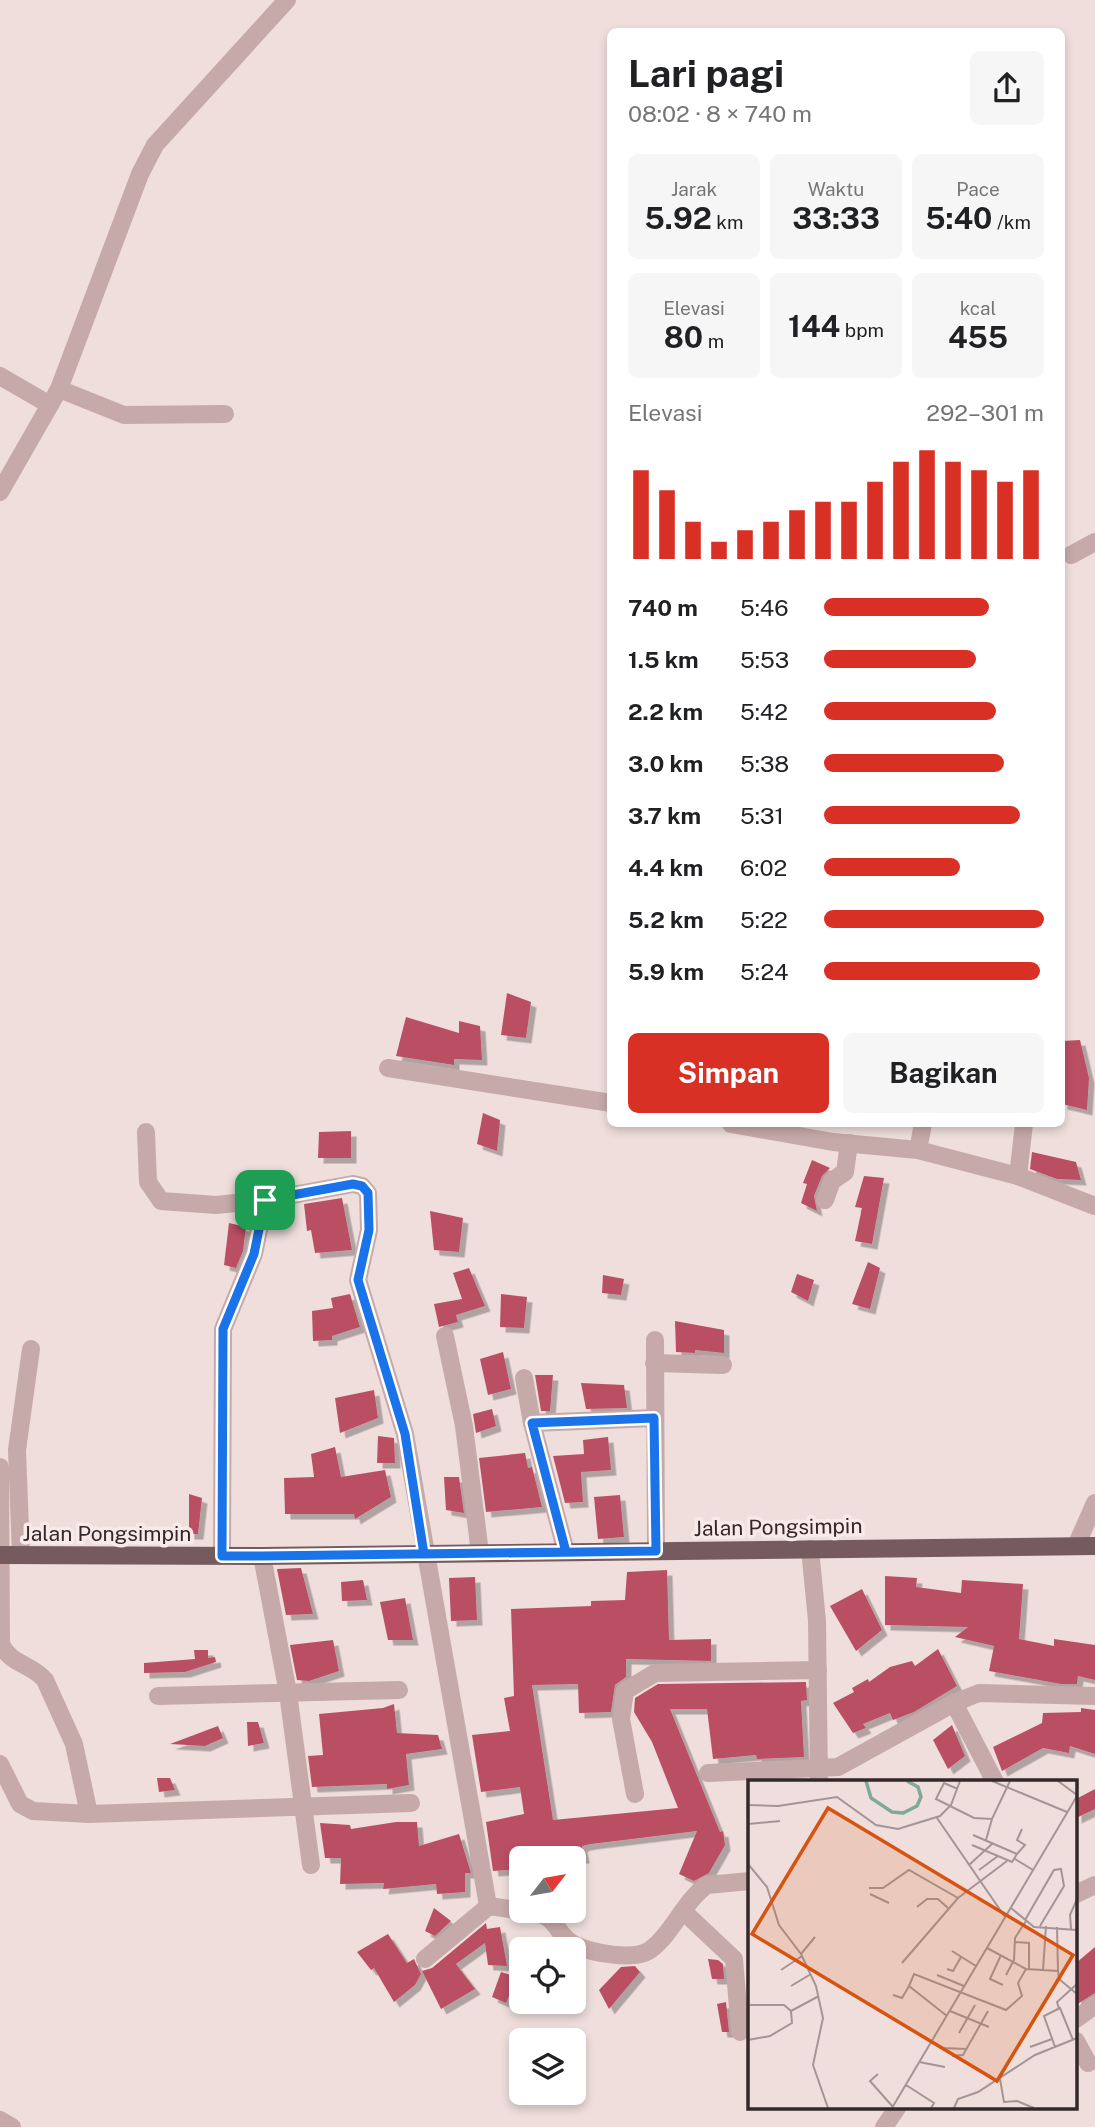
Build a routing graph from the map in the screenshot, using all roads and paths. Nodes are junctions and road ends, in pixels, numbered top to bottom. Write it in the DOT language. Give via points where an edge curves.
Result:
graph roads {
  1 [pos="287,0"];
  2 [pos="0,376"];
  3 [pos="55,397"];
  4 [pos="225,414"];
  5 [pos="0,492"];
  6 [pos="1095,542"];
  7 [pos="1071,555"];
  8 [pos="388,1068"];
  9 [pos="607,1102"];
  10 [pos="750,1127"];
  11 [pos="922,1127"];
  12 [pos="1024,1127"];
  13 [pos="146,1132"];
  14 [pos="849,1143"];
  15 [pos="918,1150"];
  16 [pos="1018,1176"];
  17 [pos="265,1200"];
  18 [pos="825,1200"];
  19 [pos="1095,1206"];
  20 [pos="444,1336"];
  21 [pos="655,1340"];
  22 [pos="31,1349"];
  23 [pos="654,1363"];
  24 [pos="723,1365"];
  25 [pos="524,1378"];
  26 [pos="654,1418"];
  27 [pos="532,1423"];
  28 [pos="0,1466"];
  29 [pos="1095,1503"];
  30 [pos="1076,1546"];
  31 [pos="1095,1546"];
  32 [pos="810,1549"];
  33 [pos="656,1551"];
  34 [pos="566,1552"];
  35 [pos="480,1553"];
  36 [pos="424,1554"];
  37 [pos="0,1555"];
  38 [pos="21,1555"];
  39 [pos="222,1556"];
  40 [pos="262,1556"];
  41 [pos="818,1670"];
  42 [pos="399,1690"];
  43 [pos="288,1693"];
  44 [pos="158,1696"];
  45 [pos="1095,1696"];
  46 [pos="954,1703"];
  47 [pos="0,1763"];
  48 [pos="708,1773"];
  49 [pos="819,1776"];
  50 [pos="994,1780"];
  51 [pos="635,1794"];
  52 [pos="411,1803"];
  53 [pos="303,1806"];
  54 [pos="89,1814"];
  55 [pos="311,1865"];
  56 [pos="748,1881"];
  57 [pos="1095,1885"];
  58 [pos="1078,1893"];
  59 [pos="489,1906"];
  60 [pos="509,1909"];
  61 [pos="683,1911"];
  62 [pos="554,1923"];
  63 [pos="425,1959"];
  64 [pos="1095,2005"];
  65 [pos="1078,2018"];
  66 [pos="740,2032"];
  67 [pos="1078,2045"];
  68 [pos="1088,2063"];
  69 [pos="896,2110"];
  70 [pos="0,2120"];
  71 [pos="12,2127"];
  72 [pos="884,2127"];
  1 -- 3 [label="street" via="151,152"];
  2 -- 3 [label="street"];
  3 -- 4 [label="street" via="124,415"];
  3 -- 5 [label="street"];
  6 -- 7 [label="street"];
  8 -- 9 [label="street"];
  10 -- 14 [label="street"];
  11 -- 15 [label="street"];
  12 -- 16 [label="street"];
  13 -- 17 [label="street" via="148,1182 161,1201 216,1205"];
  14 -- 15 [label="street"];
  14 -- 18 [label="street" via="845,1172 832,1181"];
  15 -- 16 [label="street"];
  16 -- 19 [label="street"];
  17 -- 36 [label="street" via="353,1184 368,1193 369,1230 358,1280 405,1434"];
  17 -- 39 [label="street" via="254,1254 223,1329"];
  20 -- 35 [label="street" via="464,1426"];
  21 -- 23 [label="street"];
  22 -- 38 [label="street" via="17,1450"];
  23 -- 24 [label="street"];
  23 -- 26 [label="street"];
  25 -- 27 [label="street"];
  26 -- 27 [label="street"];
  26 -- 33 [label="street"];
  27 -- 34 [label="street"];
  28 -- 37 [label="street"];
  29 -- 30 [label="street"];
  30 -- 31 [label="main road, Jalan Pongsimpin"];
  30 -- 32 [label="main road, Jalan Pongsimpin"];
  32 -- 33 [label="main road, Jalan Pongsimpin"];
  32 -- 41 [label="street"];
  33 -- 34 [label="main road, Jalan Pongsimpin"];
  34 -- 35 [label="main road, Jalan Pongsimpin"];
  35 -- 36 [label="main road, Jalan Pongsimpin"];
  36 -- 40 [label="main road, Jalan Pongsimpin"];
  36 -- 59 [label="street"];
  37 -- 38 [label="main road, Jalan Pongsimpin"];
  37 -- 54 [label="street" via="2,1646 9,1658 45,1681 74,1744"];
  38 -- 39 [label="main road, Jalan Pongsimpin"];
  39 -- 40 [label="main road, Jalan Pongsimpin"];
  40 -- 43 [label="street"];
  41 -- 49 [label="street"];
  41 -- 51 [label="street" via="655,1673 625,1691 621,1719"];
  42 -- 43 [label="street"];
  43 -- 44 [label="street"];
  43 -- 53 [label="street"];
  45 -- 46 [label="street" via="994,1692"];
  46 -- 49 [label="street"];
  46 -- 50 [label="street"];
  47 -- 54 [label="street" via="27,1810"];
  48 -- 49 [label="street"];
  52 -- 53 [label="street"];
  53 -- 54 [label="street"];
  53 -- 55 [label="street"];
  56 -- 61 [label="street" via="707,1885"];
  57 -- 58 [label="street"];
  59 -- 60 [label="street"];
  59 -- 63 [label="street"];
  61 -- 62 [label="street" via="653,1947 638,1954 575,1945"];
  61 -- 66 [label="street" via="734,1959"];
  64 -- 65 [label="street"];
  67 -- 68 [label="street"];
  69 -- 72 [label="street"];
  70 -- 71 [label="street"];
}
